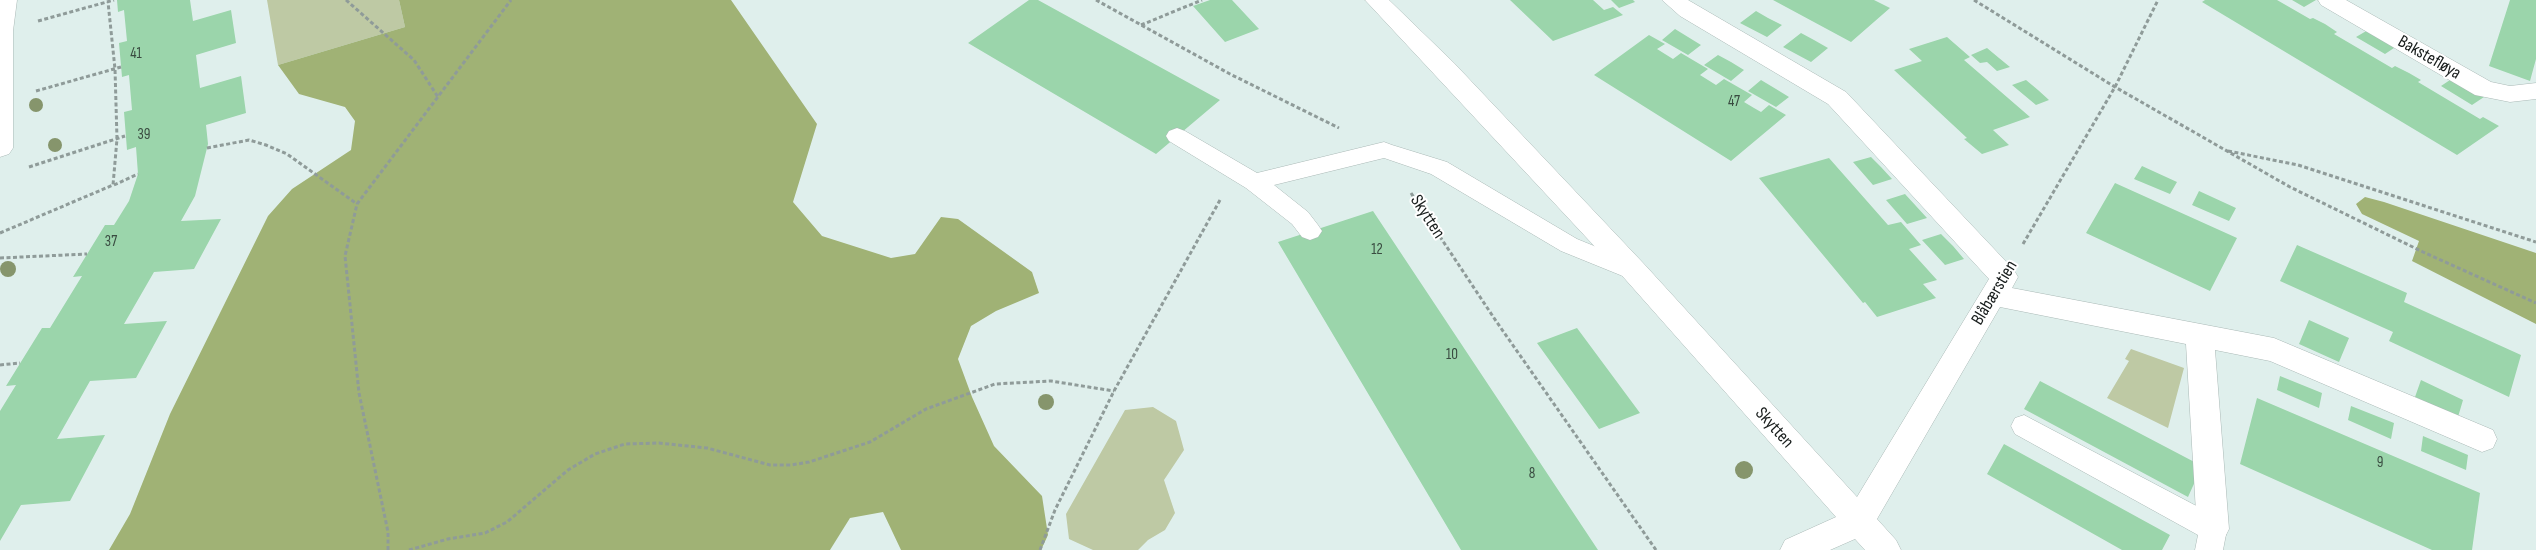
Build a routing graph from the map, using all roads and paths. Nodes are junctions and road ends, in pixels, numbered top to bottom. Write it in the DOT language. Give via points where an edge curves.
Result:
graph roads {
  1 [pos="6,0"];
  2 [pos="114,0"];
  3 [pos="346,0"];
  4 [pos="511,0"];
  5 [pos="1096,0"];
  6 [pos="1202,0"];
  7 [pos="1376,0"];
  8 [pos="1673,0"];
  9 [pos="1974,0"];
  10 [pos="2158,0"];
  11 [pos="2329,0"];
  12 [pos="108,2"];
  13 [pos="1141,25"];
  14 [pos="1,31"];
  15 [pos="122,67"];
  16 [pos="114,69"];
  17 [pos="2115,87"];
  18 [pos="2536,91"];
  19 [pos="438,97"];
  20 [pos="2,101"];
  21 [pos="125,136"];
  22 [pos="1177,136"];
  23 [pos="117,139"];
  24 [pos="0,148"];
  25 [pos="207,148"];
  26 [pos="1384,150"];
  27 [pos="2224,150"];
  28 [pos="27,168"];
  29 [pos="138,174"];
  30 [pos="1254,182"];
  31 [pos="113,185"];
  32 [pos="357,204"];
  33 [pos="1310,231"];
  34 [pos="0,233"];
  35 [pos="2536,242"];
  36 [pos="87,254"];
  37 [pos="0,258"];
  38 [pos="1634,272"];
  39 [pos="1998,286"];
  40 [pos="2536,303"];
  41 [pos="2200,336"];
  42 [pos="20,363"];
  43 [pos="0,365"];
  44 [pos="1114,391"];
  45 [pos="2024,426"];
  46 [pos="2482,439"];
  47 [pos="1859,522"];
  48 [pos="2211,540"];
  49 [pos="388,550"];
  50 [pos="409,550"];
  51 [pos="1040,550"];
  52 [pos="1656,550"];
  53 [pos="1796,550"];
  54 [pos="1885,550"];
  1 -- 14 [label="street"];
  2 -- 12 [label="path"];
  3 -- 19 [label="path" via="414,60"];
  4 -- 19 [label="path"];
  5 -- 13 [label="path"];
  6 -- 13 [label="path"];
  7 -- 38 [label="street, Skytten" via="1446,69"];
  8 -- 39 [label="street" via="1837,98"];
  9 -- 17 [label="path"];
  10 -- 17 [label="path, Blåbærstien"];
  11 -- 18 [label="street, Bakstefløya" via="2484,90 2510,94"];
  12 -- 14 [label="path"];
  12 -- 16 [label="path"];
  13 -- 26 [label="path" via="1230,74"];
  14 -- 20 [label="street"];
  15 -- 16 [label="path"];
  16 -- 20 [label="path"];
  16 -- 23 [label="path"];
  17 -- 27 [label="path"];
  17 -- 39 [label="path, Blåbærstien"];
  19 -- 32 [label="path"];
  20 -- 24 [label="street"];
  21 -- 23 [label="path"];
  22 -- 30 [label="lane"];
  23 -- 28 [label="path"];
  23 -- 31 [label="path"];
  25 -- 32 [label="path" via="249,140 266,144 287,154"];
  26 -- 30 [label="lane"];
  26 -- 38 [label="lane" via="1440,168 1569,245"];
  26 -- 52 [label="path, Skytten" via="1417,204"];
  27 -- 35 [label="path" via="2298,166"];
  27 -- 40 [label="path" via="2423,252"];
  29 -- 31 [label="path"];
  30 -- 33 [label="lane" via="1300,218"];
  30 -- 44 [label="path" via="1220,200"];
  31 -- 34 [label="path"];
  32 -- 49 [label="path" via="345,256 359,393 388,532"];
  36 -- 37 [label="path"];
  38 -- 47 [label="street, Skytten"];
  39 -- 41 [label="street"];
  39 -- 47 [label="street, Blåbærstien"];
  41 -- 46 [label="street" via="2274,350"];
  41 -- 48 [label="street"];
  42 -- 43 [label="path"];
  44 -- 50 [label="path" via="1051,381 995,384 926,409 870,442 791,465 770,465 707,448 658,443 626,444 594,454 568,470 508,522 485,533"];
  44 -- 51 [label="path" via="1055,510"];
  45 -- 48 [label="lane"];
  47 -- 53 [label="street"];
  47 -- 54 [label="street, Skytten"];
}
